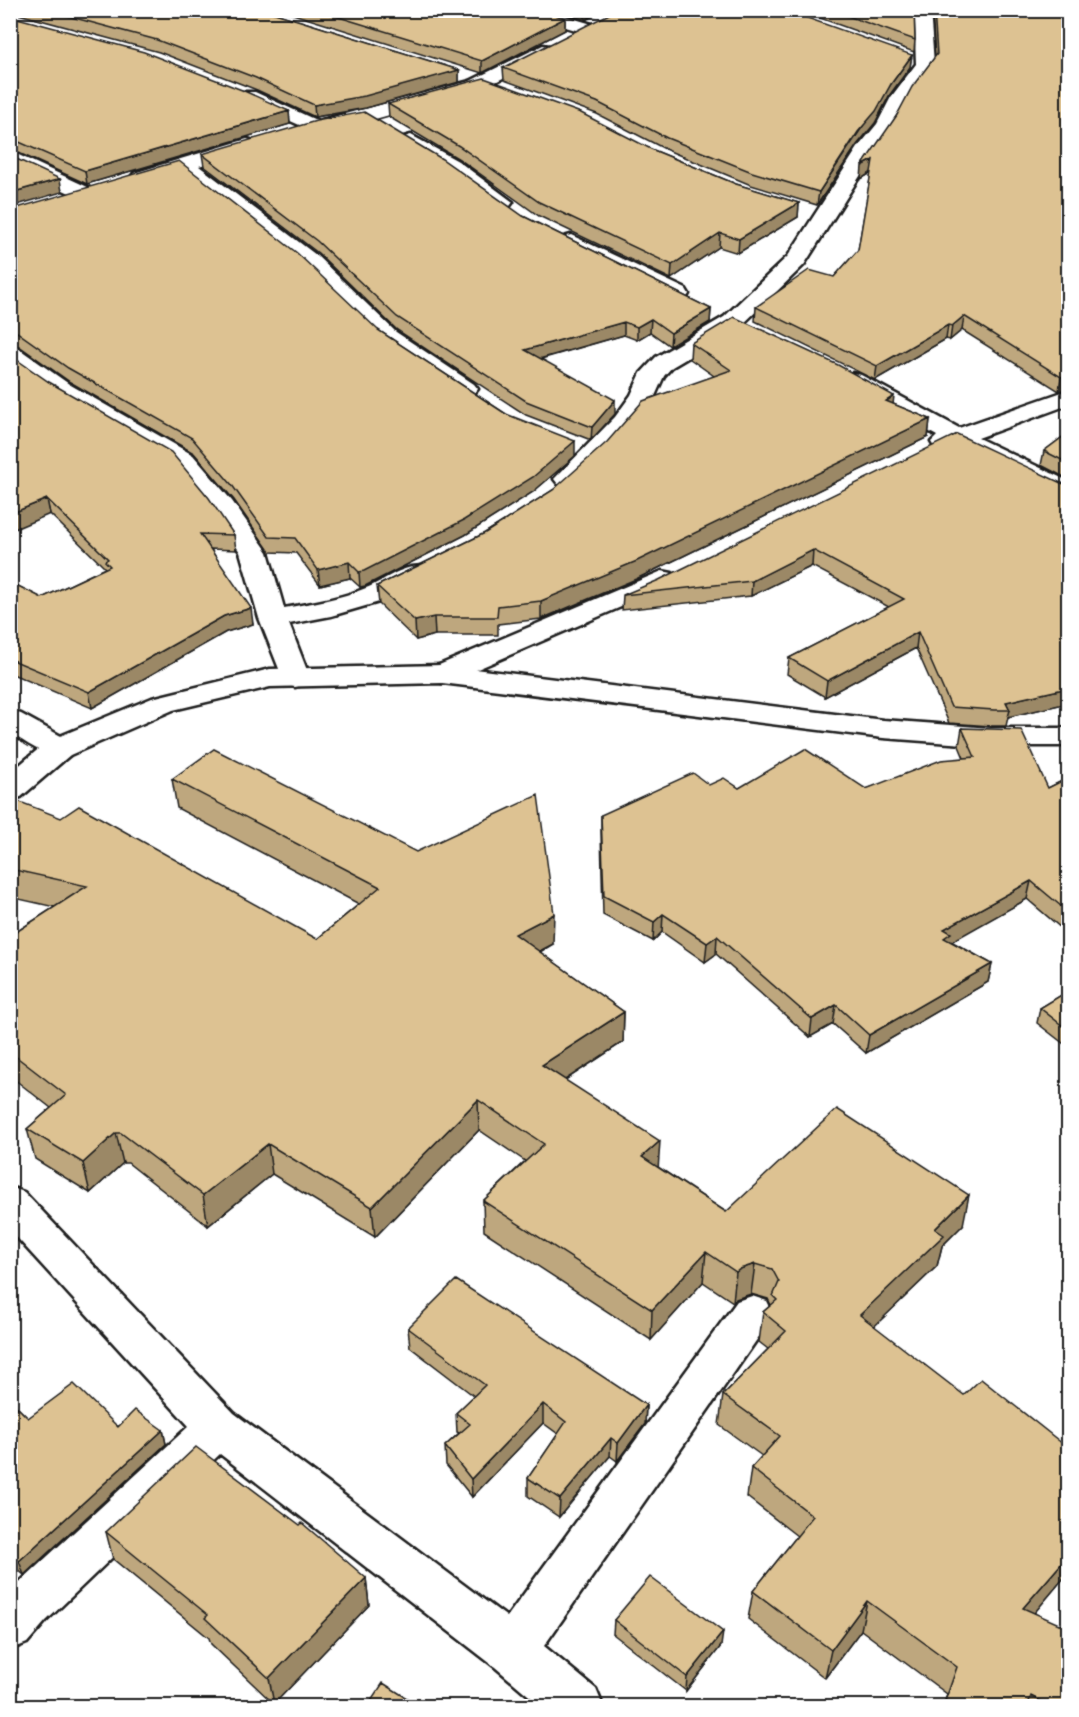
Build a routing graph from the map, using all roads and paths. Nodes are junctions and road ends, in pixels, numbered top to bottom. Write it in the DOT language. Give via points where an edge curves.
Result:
graph roads {
  1 [pos="524,10"];
  2 [pos="922,10"];
  3 [pos="607,19"];
  4 [pos="586,28"];
  5 [pos="461,75"];
  6 [pos="483,81"];
  7 [pos="228,87"];
  8 [pos="504,89"];
  9 [pos="368,115"];
  10 [pos="313,125"];
  11 [pos="292,132"];
  12 [pos="260,141"];
  13 [pos="10,157"];
  14 [pos="185,164"];
  15 [pos="85,193"];
  16 [pos="64,199"];
  17 [pos="516,212"];
  18 [pos="557,234"];
  19 [pos="693,302"];
  20 [pos="10,353"];
  21 [pos="835,370"];
  22 [pos="1068,397"];
  23 [pos="486,402"];
  24 [pos="956,436"];
  25 [pos="923,452"];
  26 [pos="1068,491"];
  27 [pos="550,493"];
  28 [pos="435,564"];
  29 [pos="679,571"];
  30 [pos="273,618"];
  31 [pos="442,674"];
  32 [pos="295,678"];
  33 [pos="10,720"];
  34 [pos="1068,737"];
  35 [pos="59,748"];
  36 [pos="10,790"];
  37 [pos="10,1203"];
  38 [pos="752,1313"];
  39 [pos="218,1427"];
  40 [pos="10,1627"];
  41 [pos="512,1650"];
  42 [pos="578,1707"];
  1 -- 4 [label="street"];
  2 -- 27 [label="street" via="914,60 900,98 885,126 815,212 796,260 732,322 664,362 653,373 643,396 624,422 586,449"];
  3 -- 4 [label="street"];
  4 -- 6 [label="street"];
  5 -- 6 [label="street"];
  6 -- 8 [label="street"];
  6 -- 9 [label="street"];
  7 -- 10 [label="street"];
  9 -- 10 [label="street"];
  9 -- 17 [label="street" via="451,165"];
  10 -- 11 [label="street"];
  12 -- 14 [label="street"];
  13 -- 15 [label="street"];
  14 -- 15 [label="street"];
  14 -- 23 [label="street" via="308,260 388,337"];
  15 -- 16 [label="street"];
  18 -- 19 [label="street"];
  20 -- 30 [label="street" via="61,389 184,460 254,552"];
  21 -- 24 [label="street"];
  22 -- 24 [label="street"];
  24 -- 25 [label="street"];
  24 -- 26 [label="street"];
  28 -- 30 [label="street" via="376,594 331,608"];
  29 -- 31 [label="street"];
  30 -- 32 [label="street"];
  31 -- 32 [label="street"];
  31 -- 34 [label="street" via="883,729 991,737"];
  32 -- 35 [label="street" via="270,678 163,705"];
  33 -- 35 [label="street"];
  35 -- 36 [label="street"];
  37 -- 39 [label="street"];
  38 -- 41 [label="street"];
  39 -- 40 [label="street"];
  39 -- 41 [label="street"];
  41 -- 42 [label="street"];
}
